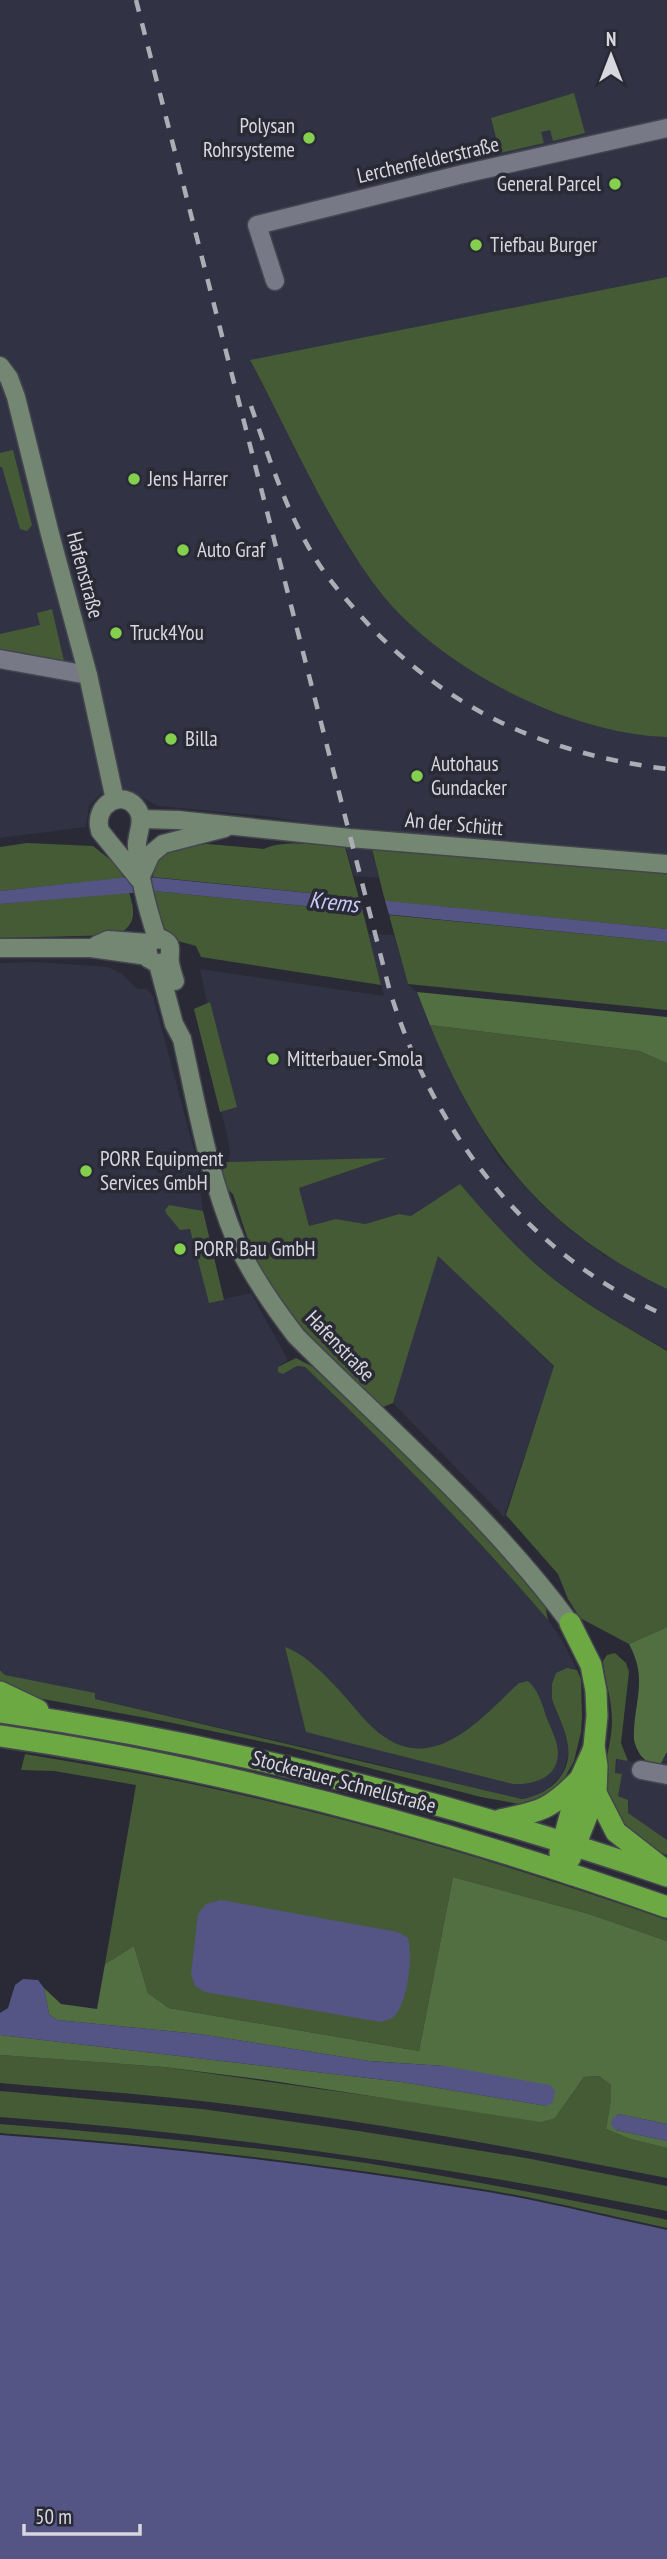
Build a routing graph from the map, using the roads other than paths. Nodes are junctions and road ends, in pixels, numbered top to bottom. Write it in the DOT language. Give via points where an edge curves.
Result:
graph roads {
  1 [pos="667,128"];
  2 [pos="275,281"];
  3 [pos="0,366"];
  4 [pos="0,659"];
  5 [pos="88,675"];
  6 [pos="115,800"];
  7 [pos="238,825"];
  8 [pos="138,834"];
  9 [pos="111,843"];
  10 [pos="667,864"];
  11 [pos="139,879"];
  12 [pos="0,948"];
  13 [pos="156,948"];
  14 [pos="570,1623"];
  15 [pos="0,1692"];
  16 [pos="0,1712"];
  17 [pos="59,1720"];
  18 [pos="0,1736"];
  19 [pos="641,1770"];
  20 [pos="667,1775"];
  21 [pos="588,1786"];
  22 [pos="497,1821"];
  23 [pos="569,1843"];
  24 [pos="560,1870"];
  25 [pos="667,1873"];
  26 [pos="667,1907"];
  1 -- 2 [label="street, Lerchenfelderstraße" via="257,225"];
  3 -- 5 [label="street, Hafenstraße" via="16,397"];
  4 -- 5 [label="street"];
  5 -- 6 [label="street, Hafenstraße"];
  6 -- 8 [label="street" via="124,800 138,810"];
  6 -- 9 [label="street, Hafenstraße" via="107,803 98,817 100,831"];
  7 -- 8 [label="street, An der Schütt"];
  7 -- 10 [label="street, An der Schütt"];
  7 -- 11 [label="street, An der Schütt" via="157,847"];
  8 -- 9 [label="street"];
  8 -- 11 [label="street, Hafenstraße"];
  9 -- 11 [label="street, Hafenstraße"];
  11 -- 13 [label="street, Hafenstraße"];
  12 -- 13 [label="street" via="90,948 107,940"];
  13 -- 14 [label="street, Hafenstraße" via="222,1205 273,1306 296,1336 508,1546"];
  14 -- 21 [label="highway" via="591,1665 596,1691"];
  15 -- 17 [label="highway"];
  16 -- 17 [label="highway, Stockerauer Schnellstraße"];
  17 -- 22 [label="highway, Stockerauer Schnellstraße" via="221,1750"];
  18 -- 24 [label="highway, Stockerauer Schnellstraße" via="258,1784"];
  19 -- 20 [label="street"];
  21 -- 22 [label="highway" via="537,1812"];
  21 -- 23 [label="highway"];
  21 -- 25 [label="highway" via="616,1832"];
  22 -- 23 [label="highway, Stockerauer Schnellstraße"];
  23 -- 24 [label="highway"];
  23 -- 25 [label="highway, Stockerauer Schnellstraße"];
  24 -- 26 [label="highway, Stockerauer Schnellstraße"];
}
